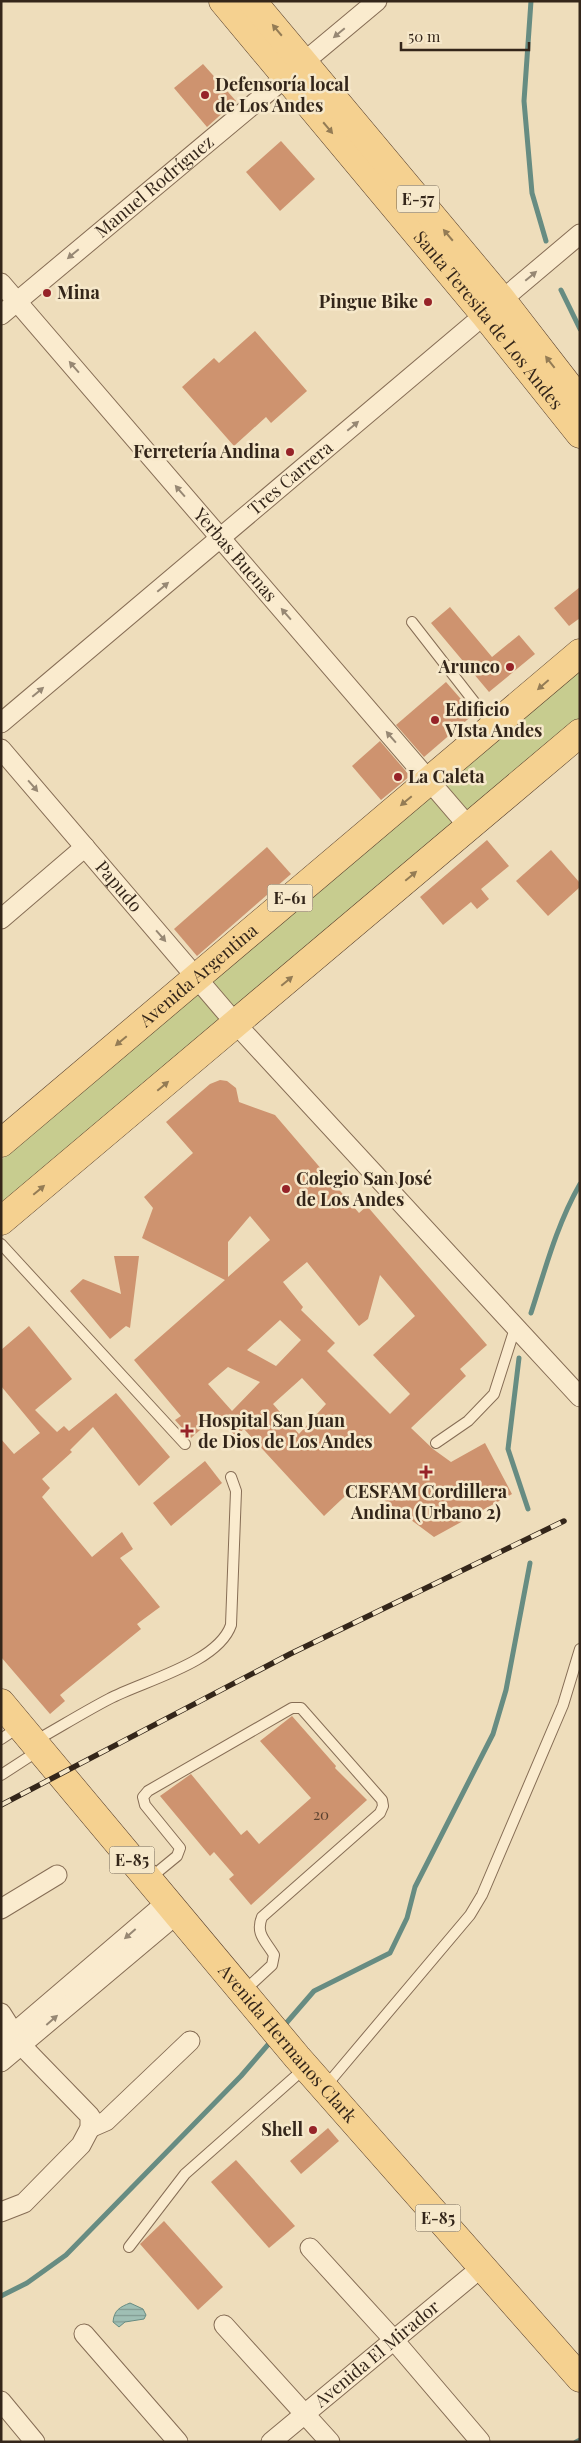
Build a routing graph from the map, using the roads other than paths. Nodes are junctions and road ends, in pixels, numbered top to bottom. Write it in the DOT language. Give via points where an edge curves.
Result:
graph roads {
  1 [pos="223,1"];
  2 [pos="252,1"];
  3 [pos="377,1"];
  4 [pos="295,70"];
  5 [pos="580,234"];
  6 [pos="1,283"];
  7 [pos="17,301"];
  8 [pos="493,307"];
  9 [pos="1,315"];
  10 [pos="580,401"];
  11 [pos="580,434"];
  12 [pos="220,538"];
  13 [pos="412,622"];
  14 [pos="580,653"];
  15 [pos="1,723"];
  16 [pos="493,727"];
  17 [pos="580,733"];
  18 [pos="1,749"];
  19 [pos="430,782"];
  20 [pos="469,827"];
  21 [pos="85,847"];
  22 [pos="1,919"];
  23 [pos="196,977"];
  24 [pos="236,1024"];
  25 [pos="1,1143"];
  26 [pos="1,1221"];
  27 [pos="1,1244"];
  28 [pos="515,1328"];
  29 [pos="580,1397"];
  30 [pos="436,1443"];
  31 [pos="184,1444"];
  32 [pos="231,1477"];
  33 [pos="580,1649"];
  34 [pos="1,1703"];
  35 [pos="24,1739"];
  36 [pos="1,1775"];
  37 [pos="56,1875"];
  38 [pos="148,1880"];
  39 [pos="172,1908"];
  40 [pos="1,1909"];
  41 [pos="242,1993"];
  42 [pos="1,2013"];
  43 [pos="12,2041"];
  44 [pos="190,2041"];
  45 [pos="1,2062"];
  46 [pos="301,2062"];
  47 [pos="324,2088"];
  48 [pos="90,2128"];
  49 [pos="1,2212"];
  50 [pos="129,2248"];
  51 [pos="310,2248"];
  52 [pos="482,2267"];
  53 [pos="224,2325"];
  54 [pos="84,2334"];
  55 [pos="394,2340"];
  56 [pos="580,2378"];
  57 [pos="1,2401"];
  58 [pos="305,2414"];
  59 [pos="480,2441"];
  60 [pos="35,2442"];
  61 [pos="178,2442"];
  62 [pos="271,2442"];
  63 [pos="330,2442"];
  1 -- 4 [label="main road, Santa Teresita de Los Andes / E-57"];
  4 -- 2 [label="main road, Santa Teresita de Los Andes / E-57, one-way"];
  3 -- 4 [label="street, Manuel Rodríguez, one-way"];
  4 -- 7 [label="street, Manuel Rodríguez, one-way"];
  4 -- 8 [label="main road, Santa Teresita de Los Andes / E-57"];
  8 -- 5 [label="street, Tres Carrera, one-way"];
  6 -- 7 [label="street, Yerbas Buenas"];
  7 -- 9 [label="street, Manuel Rodríguez"];
  12 -- 7 [label="street, Yerbas Buenas, one-way"];
  10 -- 8 [label="main road, Santa Teresita de Los Andes / E-57, one-way"];
  8 -- 11 [label="main road, Santa Teresita de Los Andes / E-57"];
  12 -- 8 [label="street, Tres Carrera, one-way"];
  15 -- 12 [label="street, Tres Carrera, one-way"];
  19 -- 12 [label="street, Yerbas Buenas, one-way"];
  13 -- 16 [label="lane"];
  14 -- 16 [label="main road, Avenida Argentina / E-61, one-way"];
  16 -- 19 [label="main road, Avenida Argentina / E-61"];
  17 -- 20 [label="main road"];
  18 -- 21 [label="street, Papudo, one-way"];
  19 -- 20 [label="street, Yerbas Buenas"];
  19 -- 23 [label="main road, Avenida Argentina / E-61, one-way"];
  24 -- 20 [label="main road, one-way"];
  21 -- 22 [label="street"];
  21 -- 23 [label="street, Papudo, one-way"];
  23 -- 24 [label="street, Papudo"];
  23 -- 25 [label="main road, Avenida Argentina / E-61, one-way"];
  26 -- 24 [label="main road, one-way"];
  24 -- 28 [label="street, Papudo"];
  27 -- 31 [label="lane"];
  28 -- 29 [label="street, Papudo"];
  28 -- 30 [label="lane" via="494,1394 468,1421"];
  32 -- 35 [label="lane" via="236,1492 228,1636 202,1657"];
  33 -- 47 [label="lane" via="563,1705 482,1895 470,1915"];
  34 -- 35 [label="main road, Avenida Hermanos Clark / E-85"];
  35 -- 36 [label="lane"];
  35 -- 38 [label="main road, Avenida Hermanos Clark / E-85"];
  37 -- 40 [label="street"];
  38 -- 39 [label="main road, Avenida Hermanos Clark / E-85"];
  38 -- 41 [label="lane" via="177,1856 180,1848 145,1805 143,1797 148,1791 292,1708 301,1708 382,1800 380,1813 262,1917 258,1925 274,1955 272,1965"];
  39 -- 41 [label="main road, Avenida Hermanos Clark / E-85"];
  39 -- 43 [label="street"];
  41 -- 46 [label="main road, Avenida Hermanos Clark / E-85"];
  42 -- 43 [label="street"];
  43 -- 45 [label="street"];
  43 -- 48 [label="street" via="90,2116"];
  44 -- 48 [label="street" via="106,2121"];
  46 -- 47 [label="main road, Avenida Hermanos Clark / E-85"];
  46 -- 50 [label="lane" via="185,2174"];
  47 -- 52 [label="main road, Avenida Hermanos Clark / E-85"];
  48 -- 49 [label="street" via="81,2145 24,2203"];
  51 -- 55 [label="street"];
  52 -- 55 [label="street, Avenida El Mirador"];
  52 -- 56 [label="main road, Avenida Hermanos Clark / E-85"];
  53 -- 58 [label="street"];
  54 -- 61 [label="street"];
  55 -- 58 [label="street, Avenida El Mirador"];
  55 -- 59 [label="street"];
  57 -- 60 [label="street"];
  58 -- 62 [label="street, Avenida El Mirador"];
  58 -- 63 [label="street"];
}
